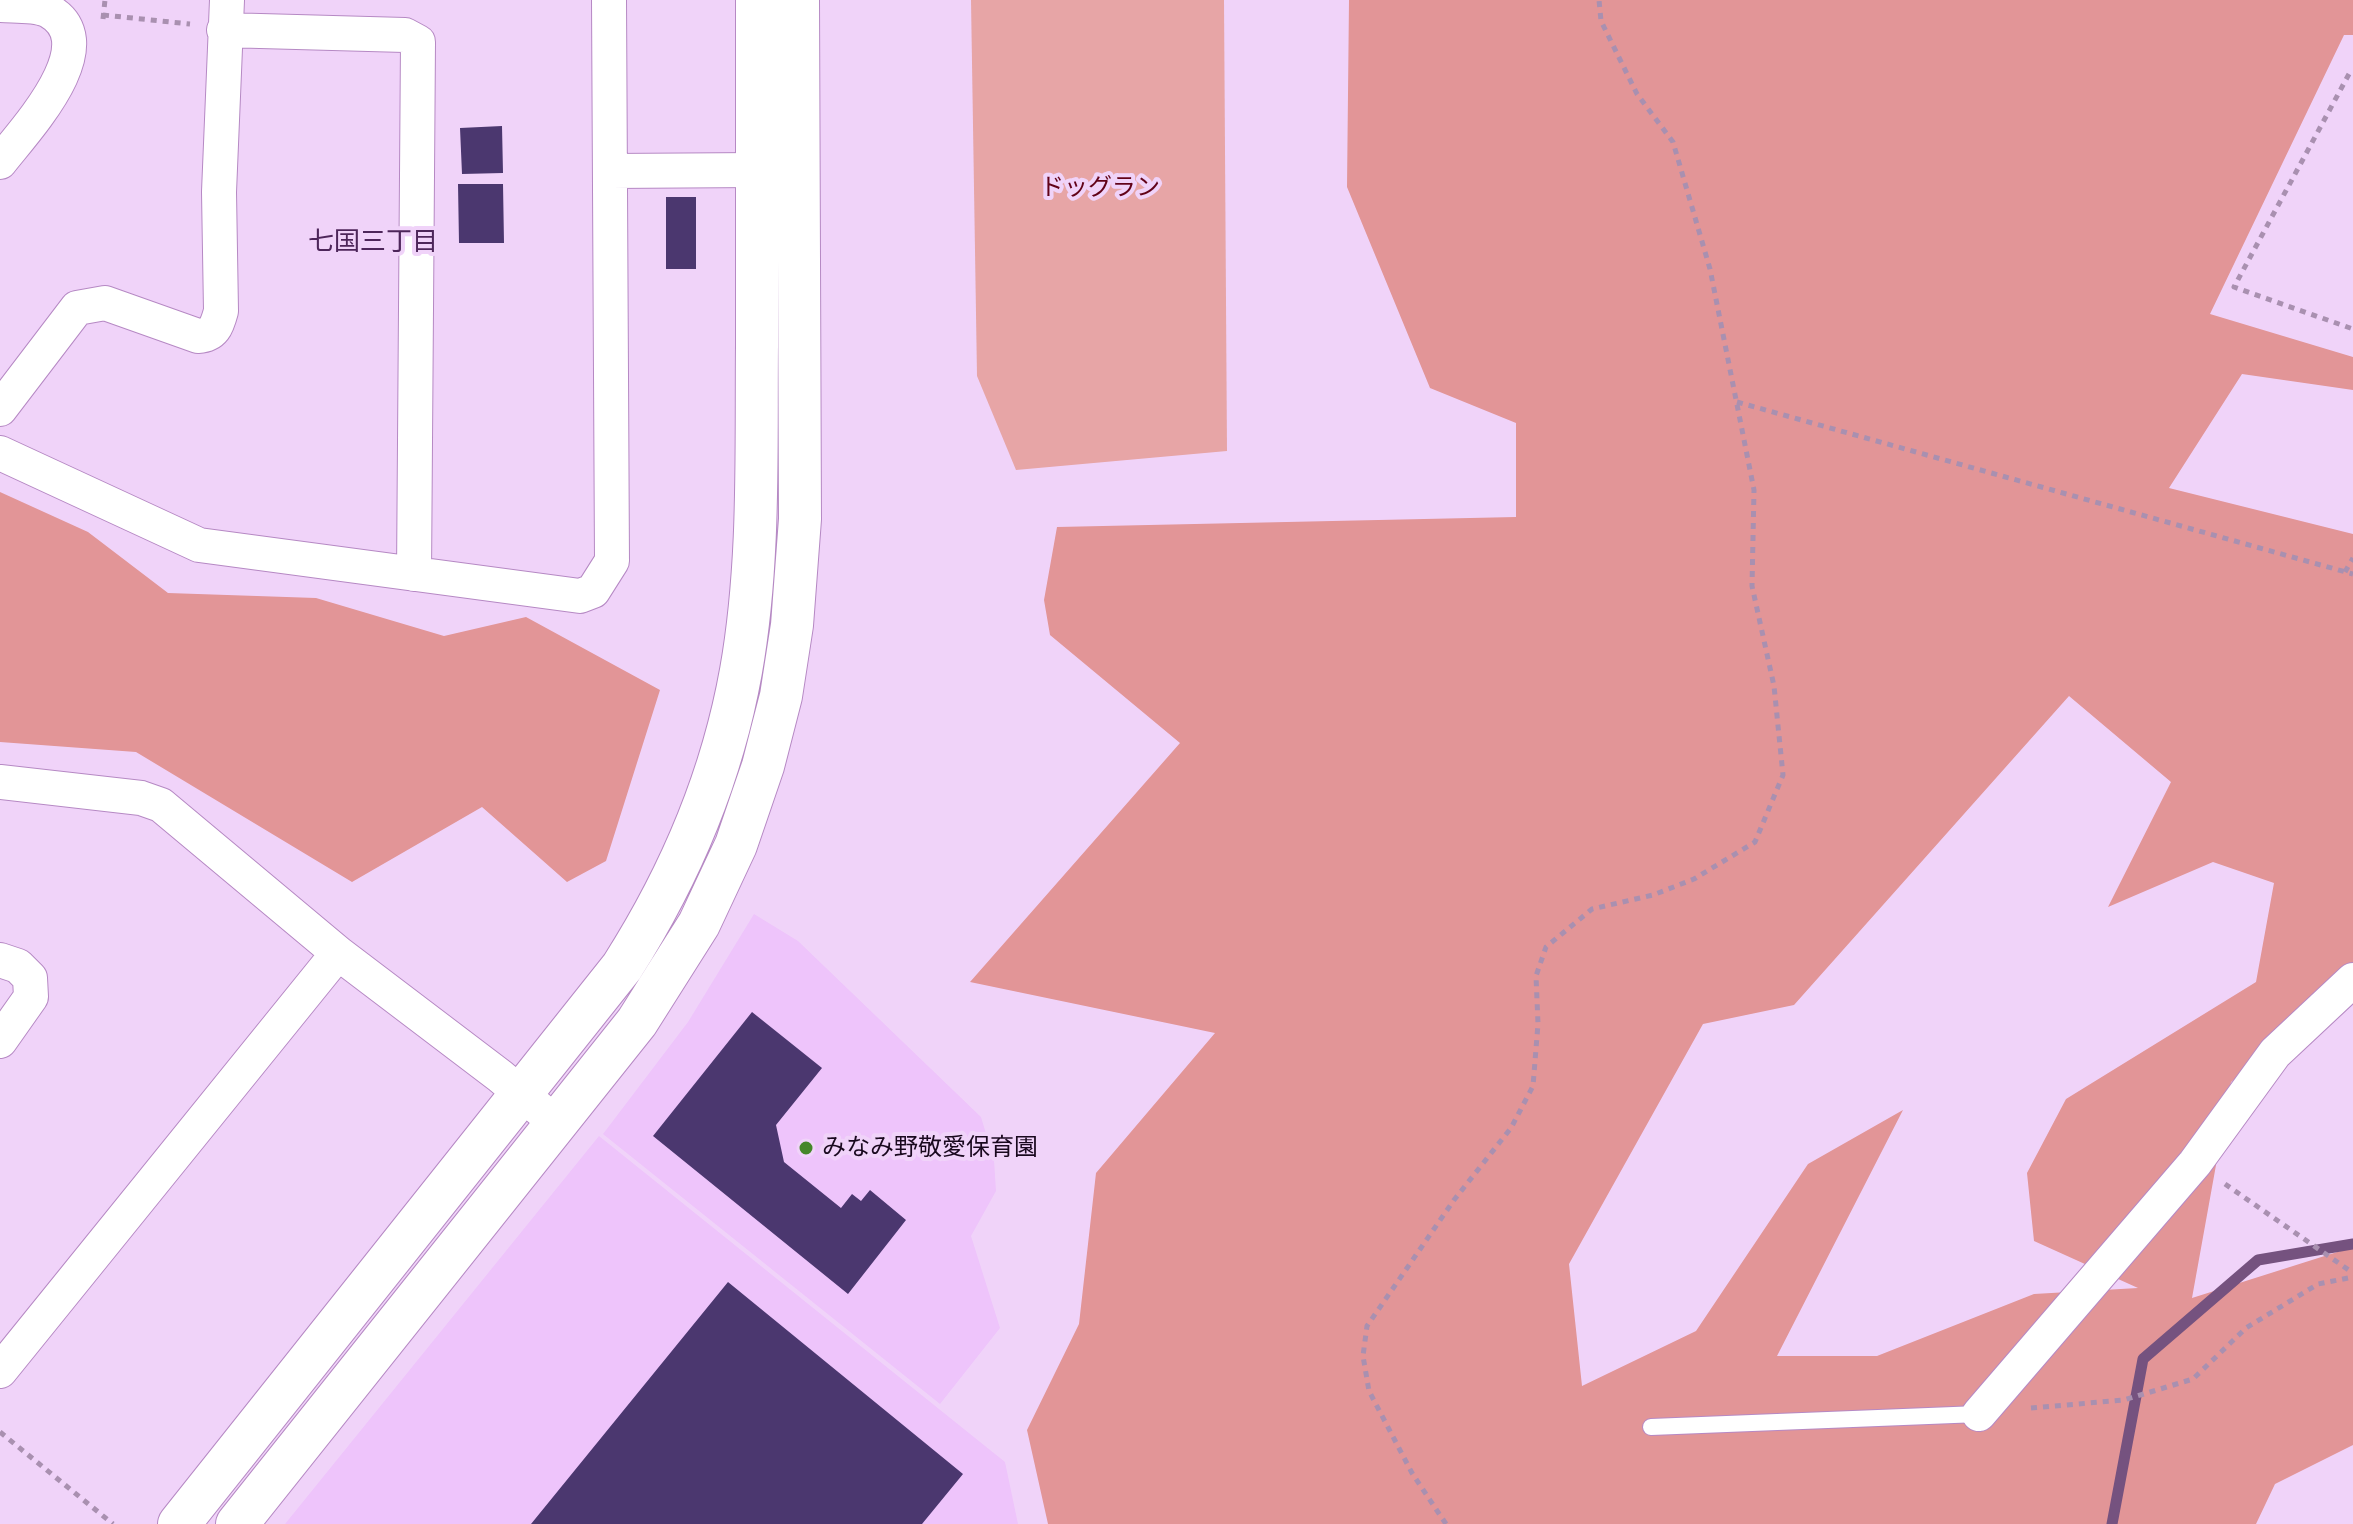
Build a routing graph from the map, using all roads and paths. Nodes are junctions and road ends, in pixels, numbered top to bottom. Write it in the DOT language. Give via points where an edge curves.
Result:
graph roads {
  1 [pos="609,0"];
  2 [pos="757,0"];
  3 [pos="798,0"];
  4 [pos="1599,0"];
  5 [pos="0,5"];
  6 [pos="103,15"];
  7 [pos="219,19"];
  8 [pos="2349,74"];
  9 [pos="0,162"];
  10 [pos="757,170"];
  11 [pos="611,171"];
  12 [pos="2353,329"];
  13 [pos="1737,402"];
  14 [pos="0,409"];
  15 [pos="0,453"];
  16 [pos="2353,558"];
  17 [pos="2345,572"];
  18 [pos="414,574"];
  19 [pos="2353,574"];
  20 [pos="0,782"];
  21 [pos="338,953"];
  22 [pos="0,960"];
  23 [pos="2353,980"];
  24 [pos="0,1041"];
  25 [pos="523,1095"];
  26 [pos="555,1122"];
  27 [pos="2195,1163"];
  28 [pos="2353,1275"];
  29 [pos="0,1371"];
  30 [pos="1979,1414"];
  31 [pos="1651,1427"];
  32 [pos="0,1432"];
  33 [pos="113,1524"];
  34 [pos="179,1524"];
  35 [pos="237,1524"];
  36 [pos="1446,1524"];
  1 -- 11 [label="street"];
  2 -- 10 [label="street"];
  3 -- 26 [label="street" via="800,519 781,696 736,845 699,924 637,1022"];
  4 -- 13 [label="path" via="1601,21 1637,94 1673,142 1710,269"];
  5 -- 9 [label="street" via="46,9 61,20 68,37 67,63 56,88"];
  6 -- 7 [label="path"];
  7 -- 14 [label="street" via="217,327 198,336 105,303 77,308"];
  7 -- 18 [label="street" via="405,35 418,42"];
  8 -- 12 [label="path" via="2234,287"];
  10 -- 11 [label="street"];
  10 -- 25 [label="street" via="756,517 741,671 727,732 686,850 647,928"];
  11 -- 18 [label="street" via="612,561 604,578 580,596"];
  13 -- 17 [label="path"];
  13 -- 36 [label="path" via="1754,490 1752,586 1774,686 1783,775 1755,842 1694,879 1592,909 1546,947 1536,976 1533,1086 1511,1128 1367,1326 1363,1356 1369,1391"];
  15 -- 18 [label="street" via="199,545"];
  16 -- 17 [label="path"];
  17 -- 19 [label="path"];
  20 -- 21 [label="street" via="141,798 161,805"];
  21 -- 25 [label="street"];
  21 -- 29 [label="street"];
  22 -- 24 [label="street" via="18,966 30,978 31,997"];
  23 -- 27 [label="street" via="2275,1053"];
  25 -- 26 [label="street"];
  25 -- 34 [label="street"];
  26 -- 35 [label="street"];
  27 -- 28 [label="path"];
  27 -- 30 [label="street"];
  28 -- 30 [label="path" via="2318,1284 2246,1328 2193,1379 2124,1400"];
  30 -- 31 [label="lane"];
  32 -- 33 [label="path"];
}
